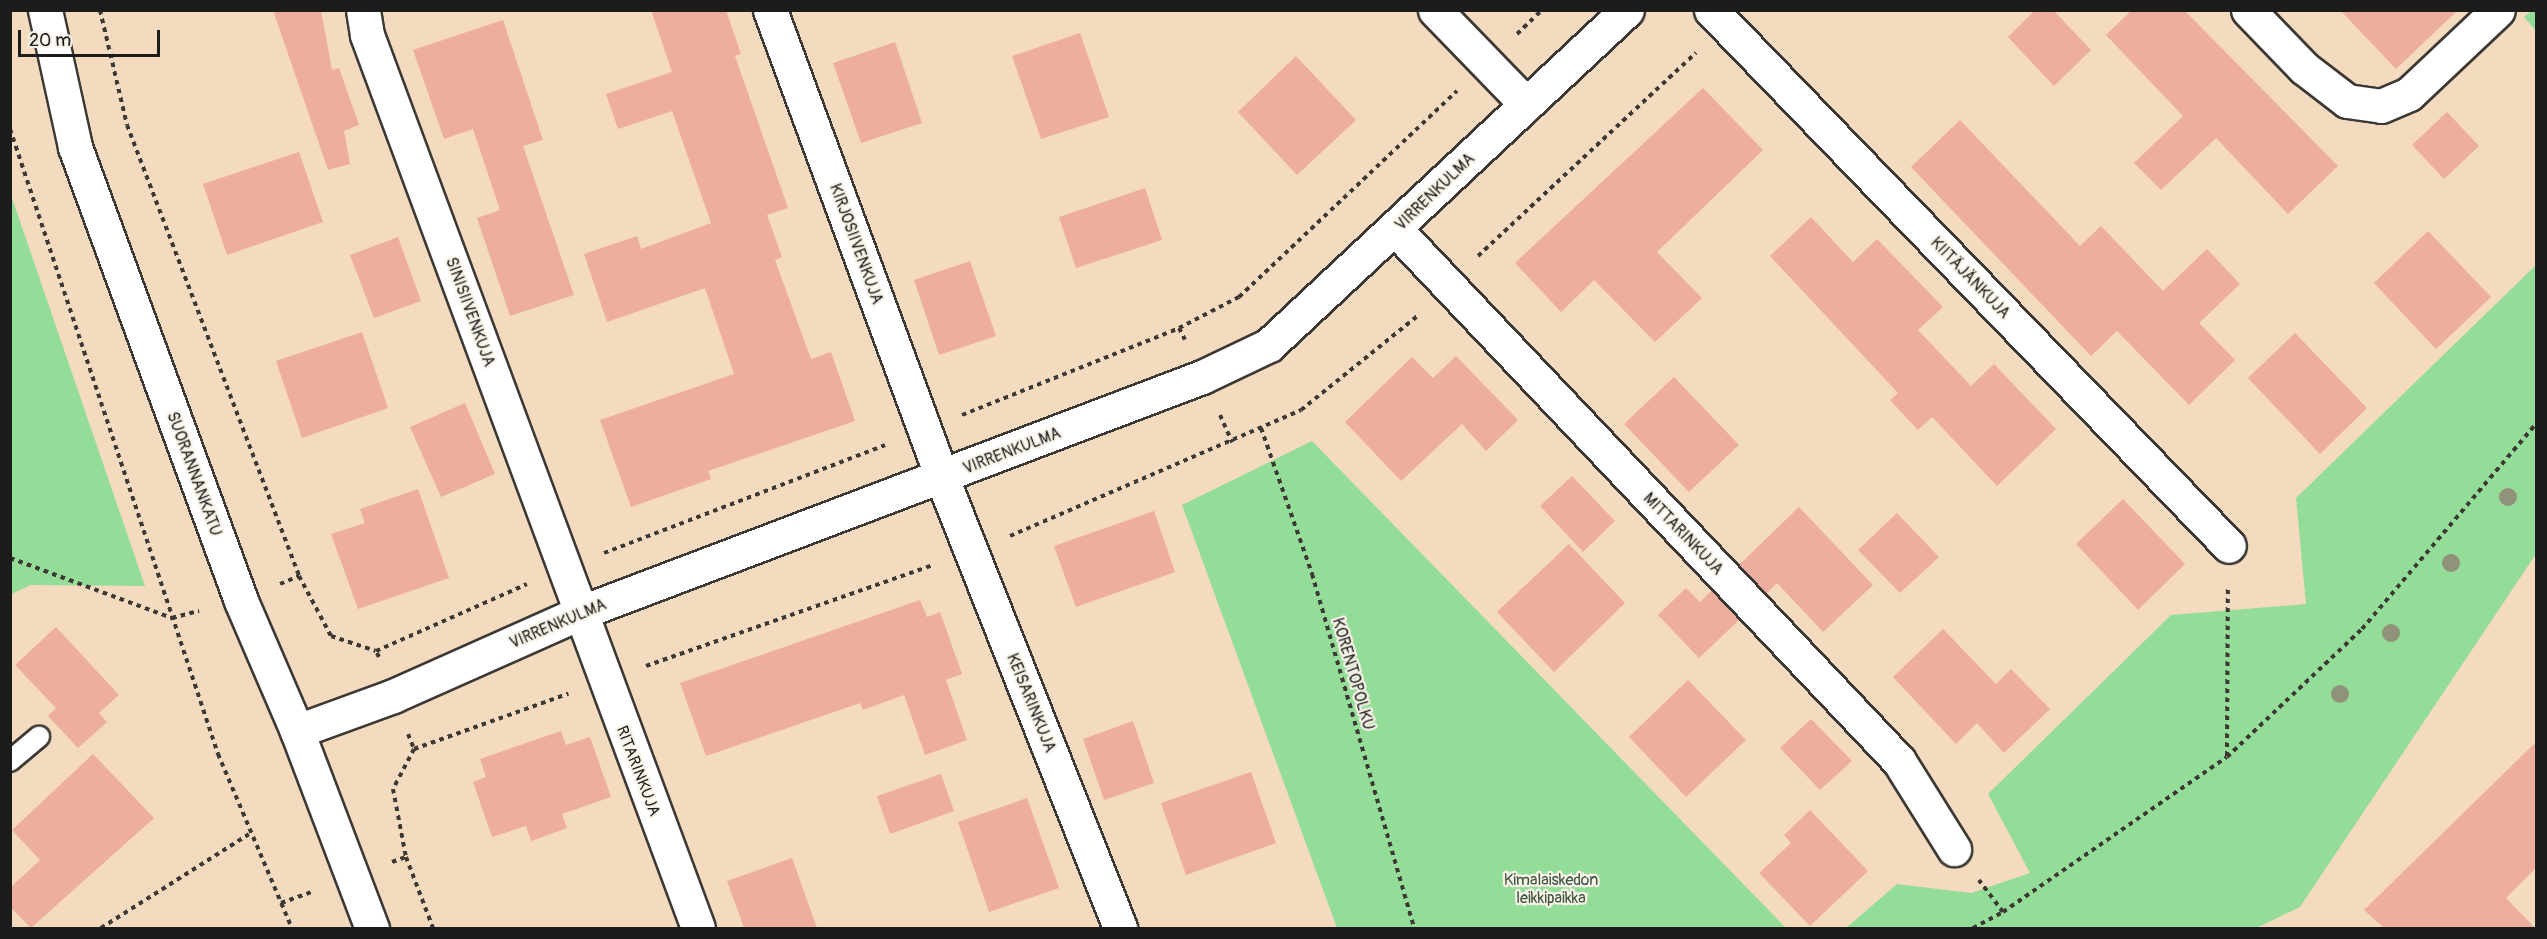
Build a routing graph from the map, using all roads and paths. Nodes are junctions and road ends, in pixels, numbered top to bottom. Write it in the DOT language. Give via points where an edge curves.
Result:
graph roads {
  1 [pos="45,10"];
  2 [pos="100,10"];
  3 [pos="363,10"];
  4 [pos="770,10"];
  5 [pos="1435,10"];
  6 [pos="1542,10"];
  7 [pos="1627,10"];
  8 [pos="1712,10"];
  9 [pos="2248,10"];
  10 [pos="2498,10"];
  11 [pos="1486,63"];
  12 [pos="1526,104"];
  13 [pos="10,129"];
  14 [pos="1396,230"];
  15 [pos="2536,424"];
  16 [pos="1262,428"];
  17 [pos="925,430"];
  18 [pos="942,478"];
  19 [pos="2229,546"];
  20 [pos="10,558"];
  21 [pos="565,568"];
  22 [pos="579,613"];
  23 [pos="172,618"];
  24 [pos="376,651"];
  25 [pos="393,696"];
  26 [pos="297,731"];
  27 [pos="39,736"];
  28 [pos="2227,757"];
  29 [pos="10,761"];
  30 [pos="249,834"];
  31 [pos="1954,849"];
  32 [pos="2003,912"];
  33 [pos="101,928"];
  34 [pos="292,928"];
  35 [pos="372,928"];
  36 [pos="433,928"];
  37 [pos="698,928"];
  38 [pos="1120,928"];
  39 [pos="1414,928"];
  40 [pos="1973,928"];
  1 -- 26 [label="street, SUORANNANKATU" via="75,147 241,601"];
  2 -- 24 [label="path" via="127,125 299,576 331,636"];
  3 -- 21 [label="street, SINISIIVENKUJA" via="367,35"];
  4 -- 17 [label="street, KIRJOSIIVENKUJA"];
  5 -- 11 [label="street"];
  6 -- 11 [label="path"];
  7 -- 12 [label="street, VIRRENKULMA"];
  8 -- 19 [label="street, KIITÄJÄNKUJA"];
  9 -- 10 [label="street" via="2304,68 2347,101 2381,106 2409,94"];
  11 -- 12 [label="street"];
  11 -- 17 [label="path" via="1239,297 1179,328"];
  12 -- 14 [label="street, VIRRENKULMA"];
  13 -- 23 [label="path"];
  14 -- 18 [label="street, VIRRENKULMA" via="1269,345 1202,377"];
  14 -- 31 [label="street, MITTARINKUJA" via="1899,762"];
  15 -- 28 [label="path" via="2362,629"];
  16 -- 39 [label="path, KORENTOPOLKU" via="1312,574"];
  17 -- 18 [label="street, KIRJOSIIVENKUJA"];
  17 -- 21 [label="path"];
  18 -- 22 [label="street, VIRRENKULMA"];
  18 -- 38 [label="street, KEISARINKUJA"];
  19 -- 28 [label="path"];
  20 -- 23 [label="path"];
  21 -- 22 [label="street, SINISIIVENKUJA"];
  21 -- 24 [label="path"];
  22 -- 25 [label="street, VIRRENKULMA"];
  22 -- 37 [label="street, RITARINKUJA"];
  23 -- 30 [label="path"];
  24 -- 25 [label="path"];
  25 -- 26 [label="street, VIRRENKULMA"];
  25 -- 36 [label="path" via="414,749 393,789 406,856"];
  26 -- 35 [label="street, SUORANNANKATU"];
  27 -- 29 [label="lane"];
  28 -- 32 [label="path"];
  30 -- 33 [label="path"];
  30 -- 34 [label="path"];
  31 -- 32 [label="path"];
  32 -- 40 [label="path"];
}
